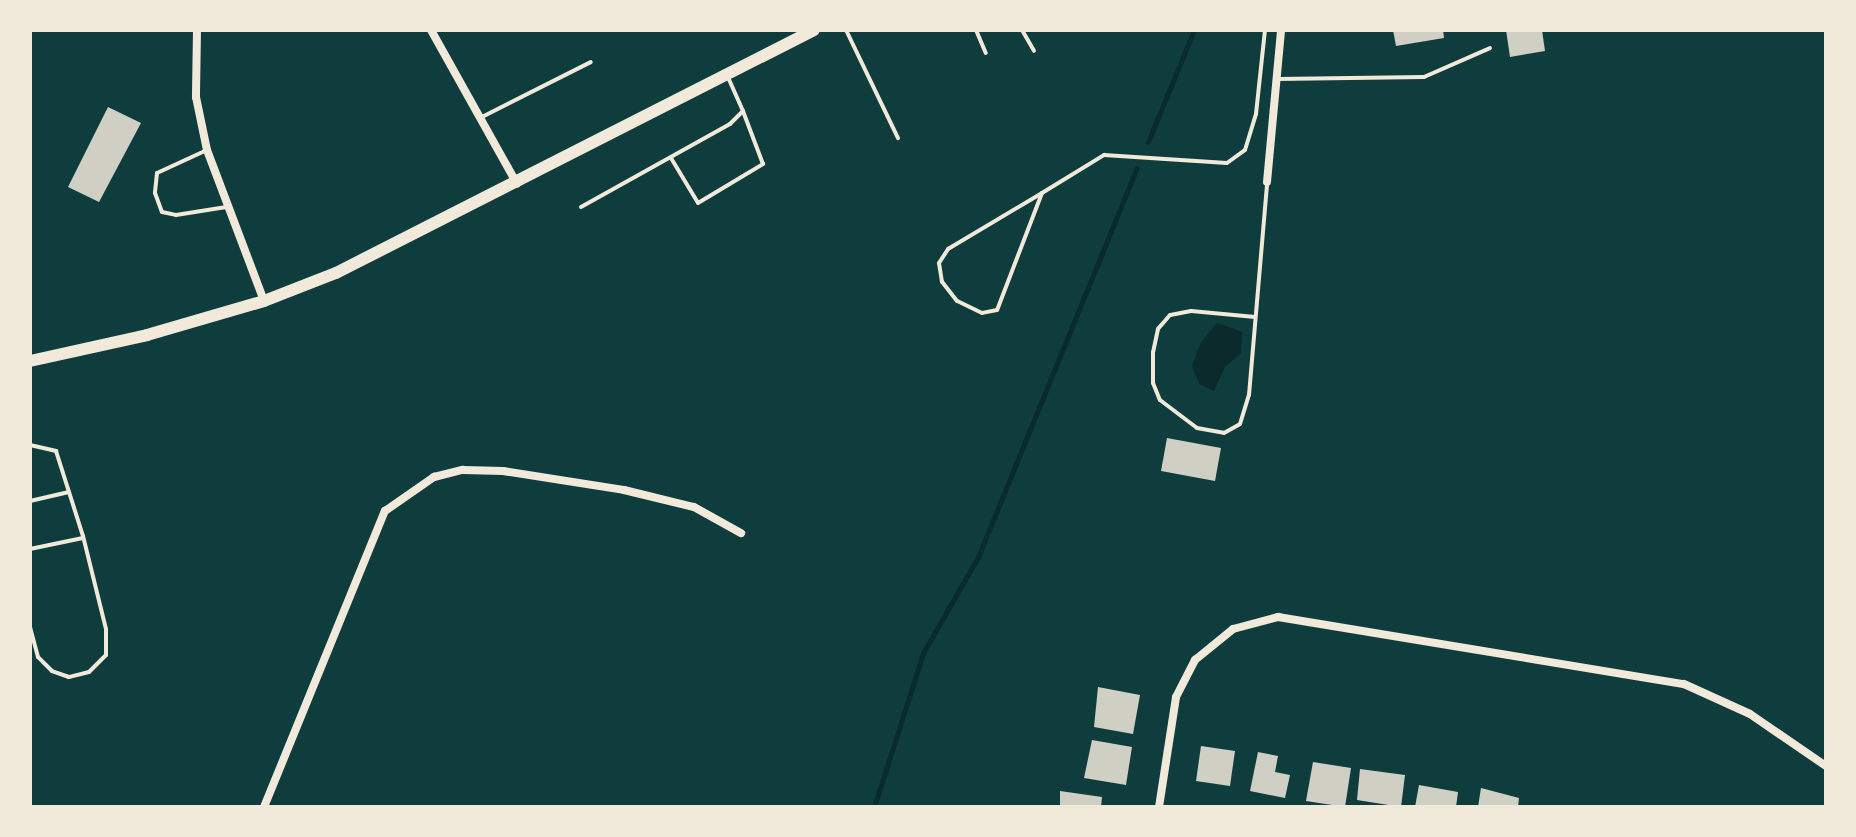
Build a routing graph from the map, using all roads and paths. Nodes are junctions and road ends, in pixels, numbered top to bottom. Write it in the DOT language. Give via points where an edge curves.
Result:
graph roads {
  1 [pos="197,30"];
  2 [pos="431,30"];
  3 [pos="814,30"];
  4 [pos="846,30"];
  5 [pos="976,30"];
  6 [pos="1022,30"];
  7 [pos="1265,30"];
  8 [pos="1281,30"];
  9 [pos="789,36"];
  10 [pos="1490,48"];
  11 [pos="1034,52"];
  12 [pos="986,53"];
  13 [pos="592,62"];
  14 [pos="728,75"];
  15 [pos="1277,78"];
  16 [pos="743,110"];
  17 [pos="480,118"];
  18 [pos="898,138"];
  19 [pos="208,150"];
  20 [pos="671,157"];
  21 [pos="1267,182"];
  22 [pos="517,184"];
  23 [pos="1042,192"];
  24 [pos="227,207"];
  25 [pos="581,207"];
  26 [pos="264,301"];
  27 [pos="1255,317"];
  28 [pos="30,361"];
  29 [pos="30,444"];
  30 [pos="69,492"];
  31 [pos="30,501"];
  32 [pos="741,533"];
  33 [pos="83,538"];
  34 [pos="30,549"];
  35 [pos="30,627"];
  36 [pos="1826,766"];
  37 [pos="264,807"];
  38 [pos="1159,807"];
  1 -- 19 [label="street" via="196,98"];
  2 -- 17 [label="street"];
  3 -- 9 [label="main road"];
  4 -- 18 [label="lane"];
  5 -- 12 [label="lane"];
  6 -- 11 [label="lane"];
  7 -- 23 [label="lane" via="1245,150 1227,163 1117,152"];
  8 -- 15 [label="street"];
  9 -- 14 [label="main road"];
  10 -- 15 [label="lane" via="1424,78"];
  13 -- 17 [label="lane"];
  14 -- 16 [label="lane"];
  14 -- 22 [label="main road"];
  15 -- 21 [label="street"];
  16 -- 20 [label="lane"];
  16 -- 20 [label="lane" via="763,164 698,203"];
  17 -- 22 [label="street"];
  19 -- 24 [label="street"];
  19 -- 24 [label="lane" via="158,173 162,212"];
  20 -- 25 [label="lane"];
  21 -- 27 [label="lane"];
  22 -- 26 [label="main road"];
  23 -- 23 [label="lane" via="948,250 940,262 942,282 958,302 982,313 997,310"];
  24 -- 26 [label="street"];
  26 -- 28 [label="main road"];
  27 -- 27 [label="lane" via="1170,315 1153,352 1160,400 1198,428 1224,433 1240,424 1249,396"];
  29 -- 30 [label="lane" via="56,451"];
  30 -- 31 [label="lane"];
  30 -- 33 [label="lane"];
  32 -- 37 [label="street" via="694,508 624,490 503,471 434,477 384,511"];
  33 -- 34 [label="lane"];
  33 -- 35 [label="lane" via="106,654 89,672 69,677 52,671 38,657"];
  36 -- 38 [label="street" via="1750,714 1684,684 1278,617 1233,629 1195,660 1176,697"];
}
